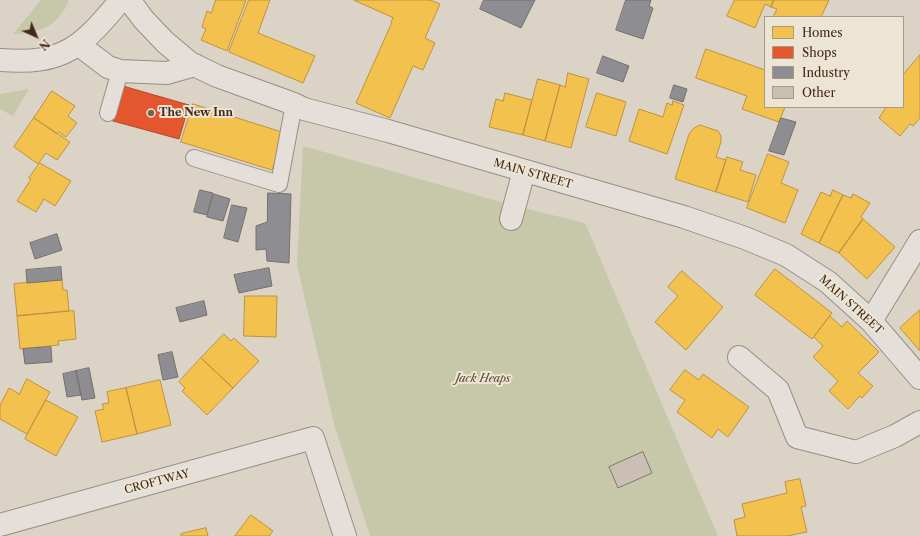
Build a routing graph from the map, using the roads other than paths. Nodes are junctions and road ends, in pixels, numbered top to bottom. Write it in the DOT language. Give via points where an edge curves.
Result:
graph roads {
  1 [pos="121,0"];
  2 [pos="130,0"];
  3 [pos="79,45"];
  4 [pos="0,60"];
  5 [pos="195,65"];
  6 [pos="120,70"];
  7 [pos="294,104"];
  8 [pos="108,113"];
  9 [pos="194,158"];
  10 [pos="524,171"];
  11 [pos="511,219"];
  12 [pos="920,241"];
  13 [pos="871,321"];
  14 [pos="739,357"];
  15 [pos="920,378"];
  16 [pos="920,422"];
  17 [pos="0,525"];
  18 [pos="345,536"];
  1 -- 3 [label="street"];
  2 -- 5 [label="street, MAIN STREET" via="144,20 165,42"];
  3 -- 4 [label="street" via="57,57 36,61"];
  3 -- 6 [label="street" via="108,67"];
  5 -- 6 [label="street" via="167,73"];
  5 -- 7 [label="street, MAIN STREET" via="216,76"];
  6 -- 8 [label="lane"];
  7 -- 9 [label="lane" via="279,184"];
  7 -- 10 [label="street, MAIN STREET" via="304,109"];
  10 -- 11 [label="street"];
  10 -- 13 [label="street, MAIN STREET" via="684,217 786,255 828,282"];
  12 -- 13 [label="street"];
  13 -- 15 [label="street, MAIN STREET"];
  14 -- 16 [label="street" via="778,390 797,437 856,452 895,436"];
  17 -- 18 [label="street, CROFTWAY" via="313,438"];
}
